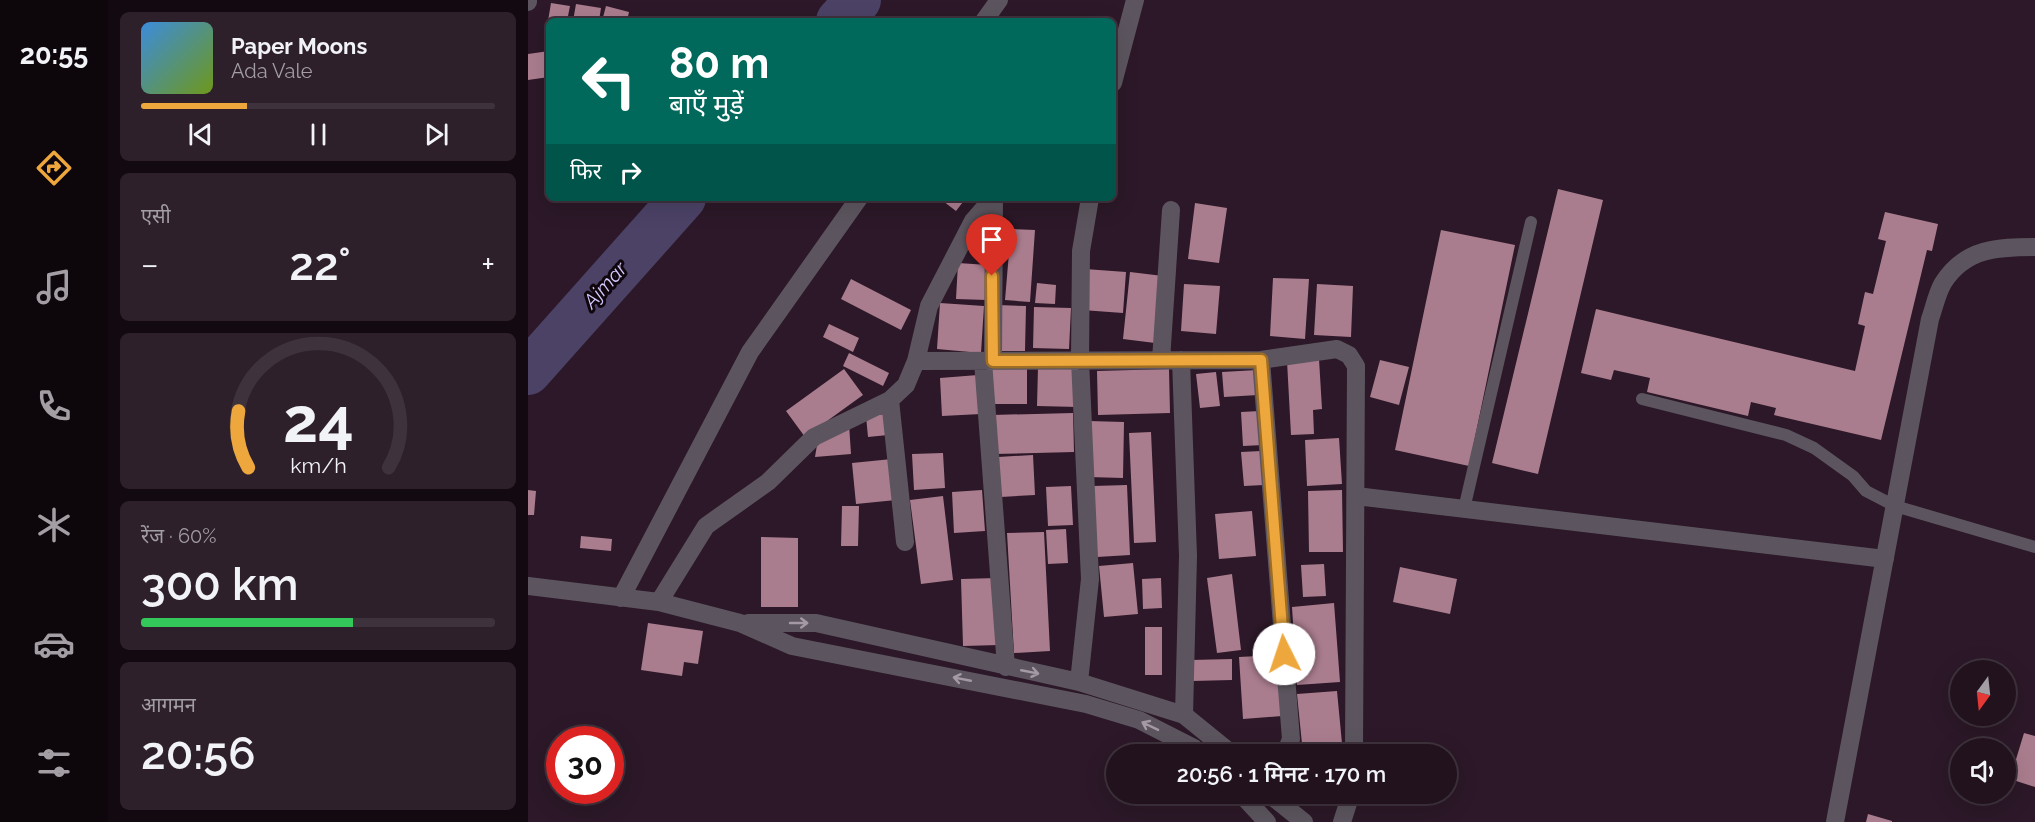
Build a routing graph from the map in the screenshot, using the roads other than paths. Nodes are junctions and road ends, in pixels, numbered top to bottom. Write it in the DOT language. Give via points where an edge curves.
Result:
graph roads {
  1 [pos="999,0"];
  2 [pos="1135,0"];
  3 [pos="986,18"];
  4 [pos="1116,72"];
  5 [pos="857,201"];
  6 [pos="991,201"];
  7 [pos="994,201"];
  8 [pos="1089,201"];
  9 [pos="1171,210"];
  10 [pos="1531,222"];
  11 [pos="2035,247"];
  12 [pos="1080,360"];
  13 [pos="1161,360"];
  14 [pos="1181,360"];
  15 [pos="1261,360"];
  16 [pos="916,361"];
  17 [pos="988,361"];
  18 [pos="1642,399"];
  19 [pos="890,400"];
  20 [pos="1356,496"];
  21 [pos="1895,506"];
  22 [pos="1464,509"];
  23 [pos="905,542"];
  24 [pos="2035,547"];
  25 [pos="1885,560"];
  26 [pos="528,586"];
  27 [pos="621,598"];
  28 [pos="659,602"];
  29 [pos="740,623"];
  30 [pos="1006,667"];
  31 [pos="1079,682"];
  32 [pos="1184,715"];
  33 [pos="1186,744"];
  34 [pos="1220,744"];
  35 [pos="1289,744"];
  36 [pos="1354,744"];
  37 [pos="1250,804"];
  38 [pos="1282,804"];
  39 [pos="1348,804"];
  40 [pos="1267,822"];
  41 [pos="1304,822"];
  42 [pos="1342,822"];
  43 [pos="1835,822"];
  1 -- 3 [label="street"];
  2 -- 4 [label="street"];
  5 -- 27 [label="street" via="750,352"];
  6 -- 16 [label="street" via="973,221 929,306"];
  7 -- 17 [label="street"];
  8 -- 12 [label="street" via="1081,251"];
  9 -- 13 [label="street"];
  10 -- 22 [label="lane"];
  11 -- 21 [label="street" via="1995,247 1967,259 1943,284 1930,319"];
  12 -- 13 [label="street"];
  12 -- 17 [label="street"];
  12 -- 31 [label="street" via="1090,579"];
  13 -- 14 [label="street"];
  14 -- 15 [label="street"];
  14 -- 32 [label="street" via="1188,556"];
  15 -- 20 [label="street" via="1337,349 1349,355 1356,366"];
  15 -- 35 [label="street"];
  16 -- 17 [label="street"];
  16 -- 19 [label="street" via="906,385"];
  17 -- 30 [label="street"];
  18 -- 21 [label="lane" via="1786,435 1814,448 1853,476 1866,491"];
  19 -- 23 [label="street"];
  19 -- 28 [label="street" via="814,437 768,482 706,526"];
  20 -- 22 [label="street"];
  20 -- 36 [label="street"];
  21 -- 24 [label="lane"];
  21 -- 25 [label="street"];
  22 -- 25 [label="street"];
  25 -- 43 [label="street"];
  26 -- 27 [label="street"];
  27 -- 28 [label="street"];
  28 -- 29 [label="street"];
  29 -- 30 [label="street, one-way" via="816,623"];
  33 -- 29 [label="street, one-way" via="1139,720 1086,704 792,646"];
  30 -- 31 [label="street, one-way"];
  31 -- 32 [label="street"];
  32 -- 34 [label="street"];
  37 -- 40 [label="street"];
  38 -- 41 [label="street"];
  39 -- 42 [label="street"];
}
